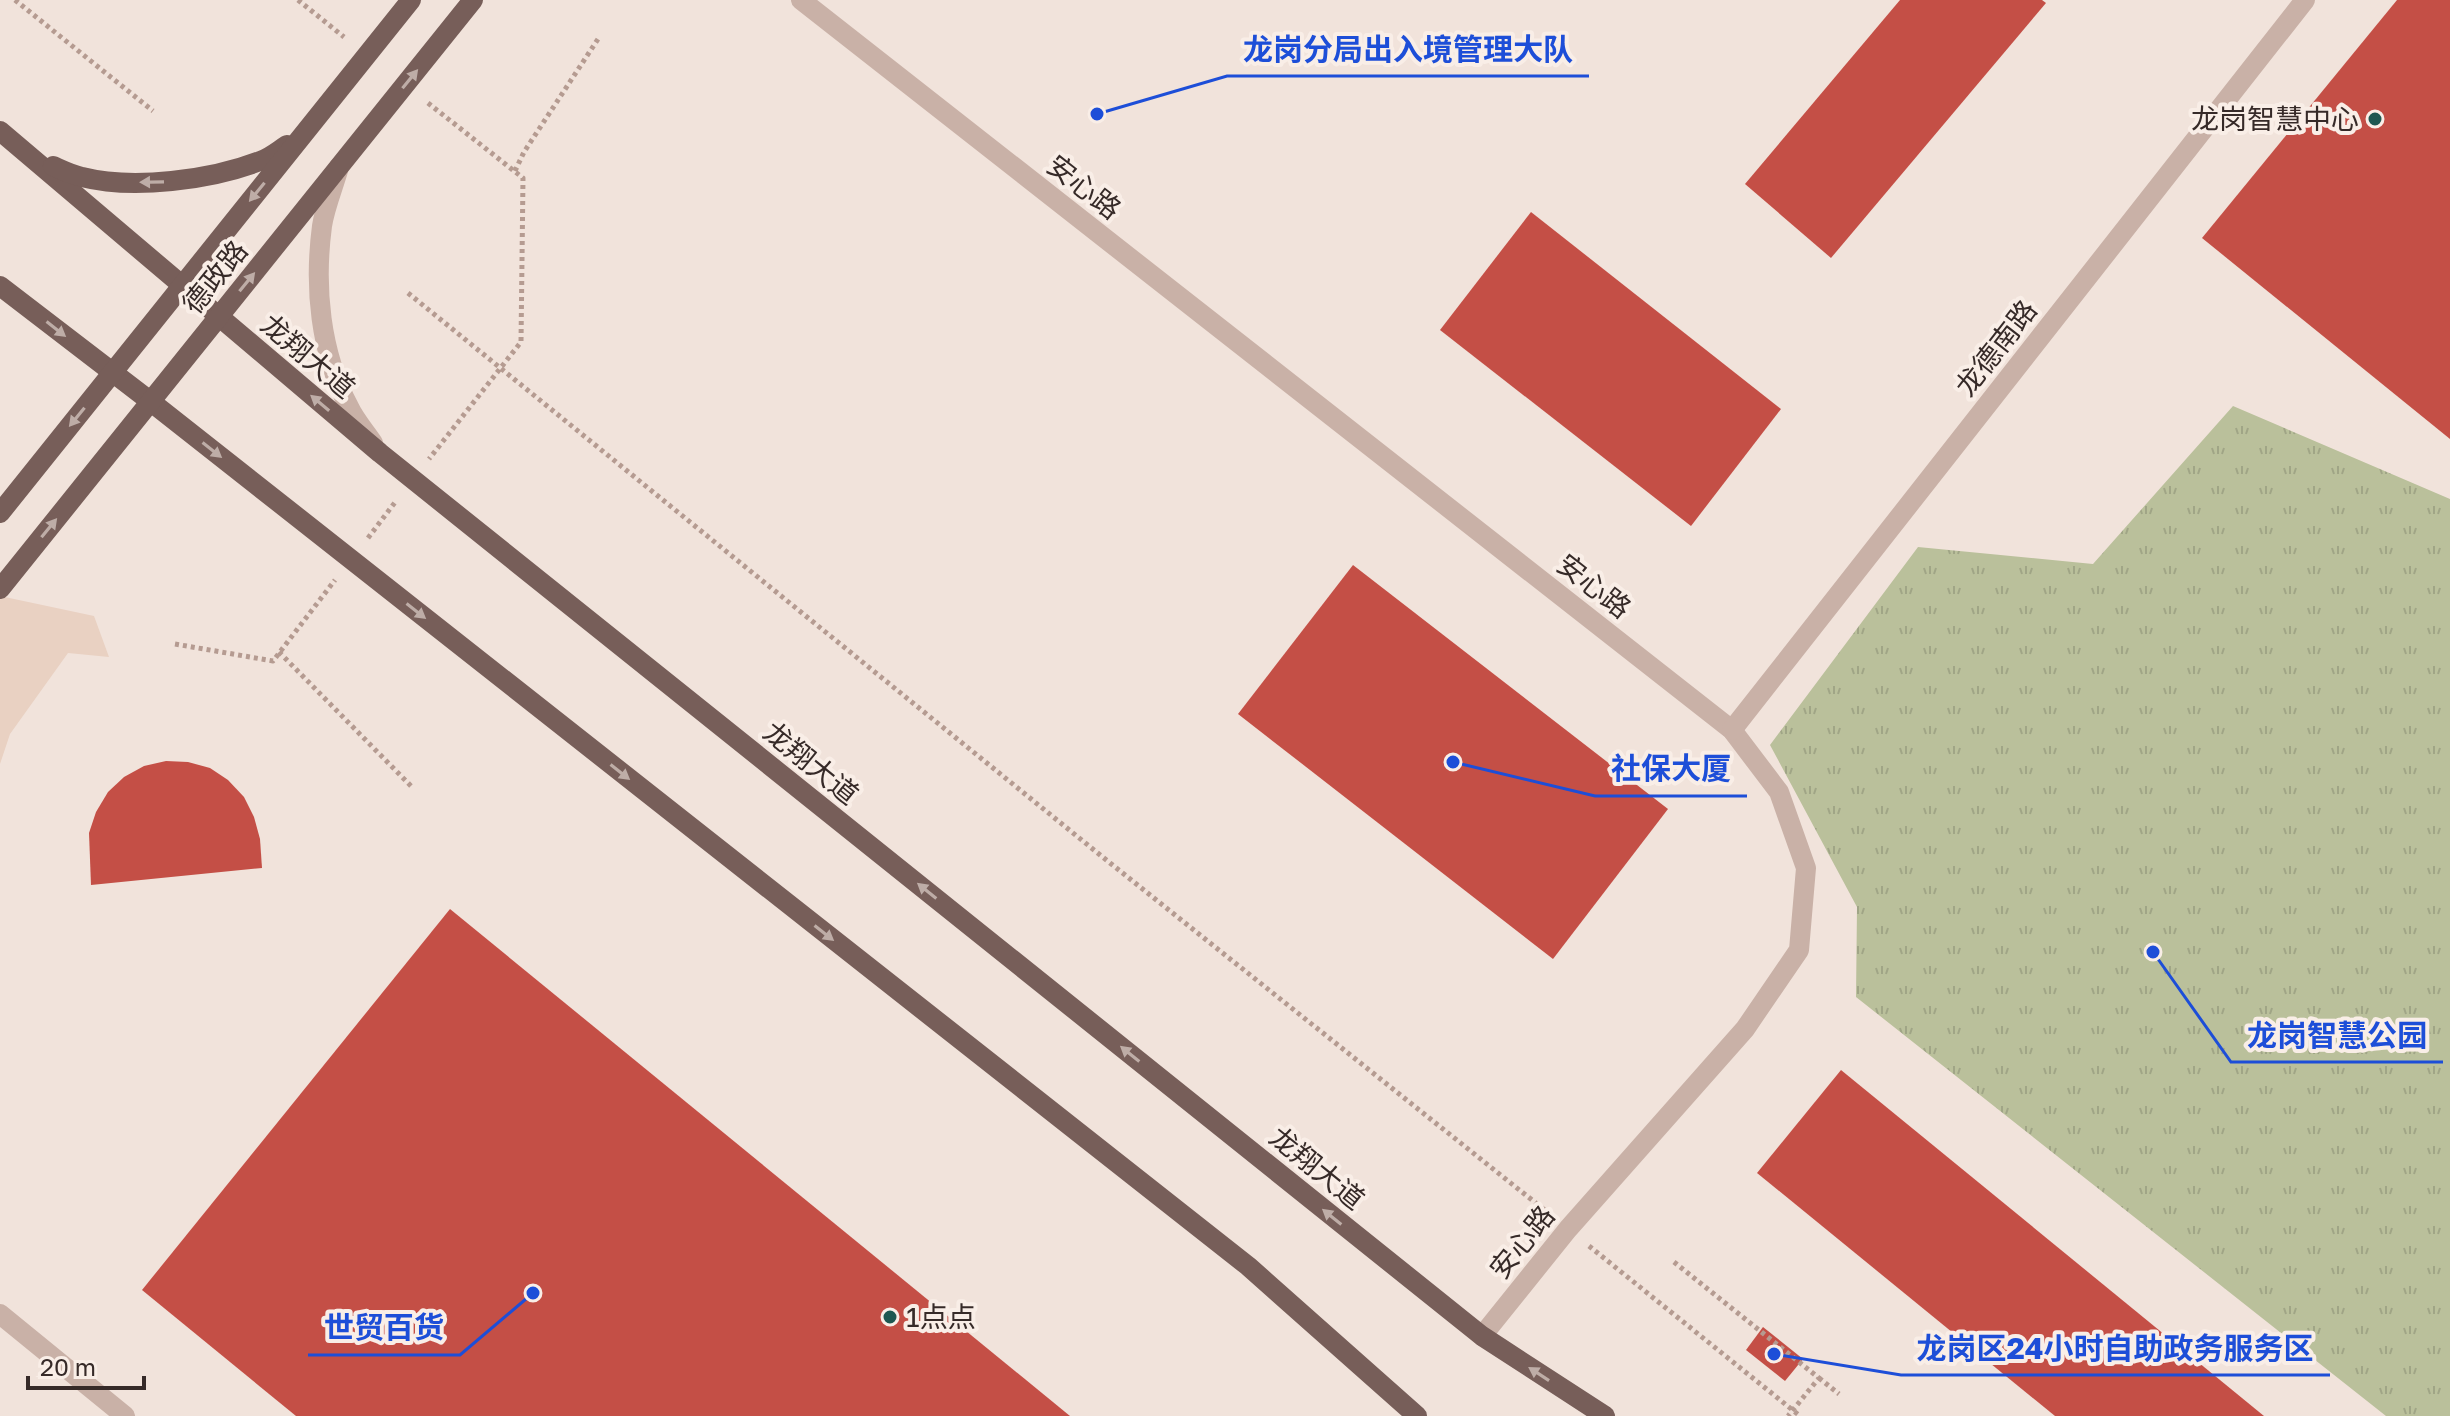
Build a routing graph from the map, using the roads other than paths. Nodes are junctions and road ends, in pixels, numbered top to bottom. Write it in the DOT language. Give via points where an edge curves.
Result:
graph roads {
  1 [pos="411,0"];
  2 [pos="473,0"];
  3 [pos="801,0"];
  4 [pos="2305,0"];
  5 [pos="0,131"];
  6 [pos="304,134"];
  7 [pos="36,159"];
  8 [pos="339,167"];
  9 [pos="0,286"];
  10 [pos="183,286"];
  11 [pos="218,317"];
  12 [pos="113,373"];
  13 [pos="150,401"];
  14 [pos="380,453"];
  15 [pos="0,513"];
  16 [pos="0,589"];
  17 [pos="1732,730"];
  18 [pos="0,1314"];
  19 [pos="1482,1336"];
  20 [pos="125,1416"];
  21 [pos="1417,1416"];
  22 [pos="1605,1416"];
  1 -- 6 [label="main road, 德政路"];
  8 -- 2 [label="main road, 德政路, one-way"];
  3 -- 17 [label="street, 安心路"];
  4 -- 17 [label="street, 龙德南路"];
  5 -- 7 [label="main road, 龙翔大道"];
  6 -- 7 [label="main road, one-way" via="263,160 166,182 82,177"];
  6 -- 10 [label="main road, 德政路, one-way"];
  7 -- 10 [label="main road, 龙翔大道"];
  11 -- 8 [label="main road, 德政路, one-way"];
  8 -- 14 [label="street" via="322,223 320,309 331,363 349,408"];
  9 -- 12 [label="main road, one-way"];
  10 -- 11 [label="main road, 龙翔大道"];
  10 -- 12 [label="main road, 德政路"];
  11 -- 13 [label="main road, 德政路"];
  14 -- 11 [label="main road, 龙翔大道, one-way"];
  12 -- 13 [label="main road"];
  12 -- 15 [label="main road, 德政路, one-way"];
  16 -- 13 [label="main road, 德政路, one-way"];
  13 -- 21 [label="main road, one-way" via="1248,1266"];
  19 -- 14 [label="main road, 龙翔大道, one-way"];
  17 -- 19 [label="street, 安心路" via="1779,792 1806,868 1799,950 1745,1029 1568,1229"];
  18 -- 20 [label="street"];
  22 -- 19 [label="main road, 龙翔大道, one-way"];
}
